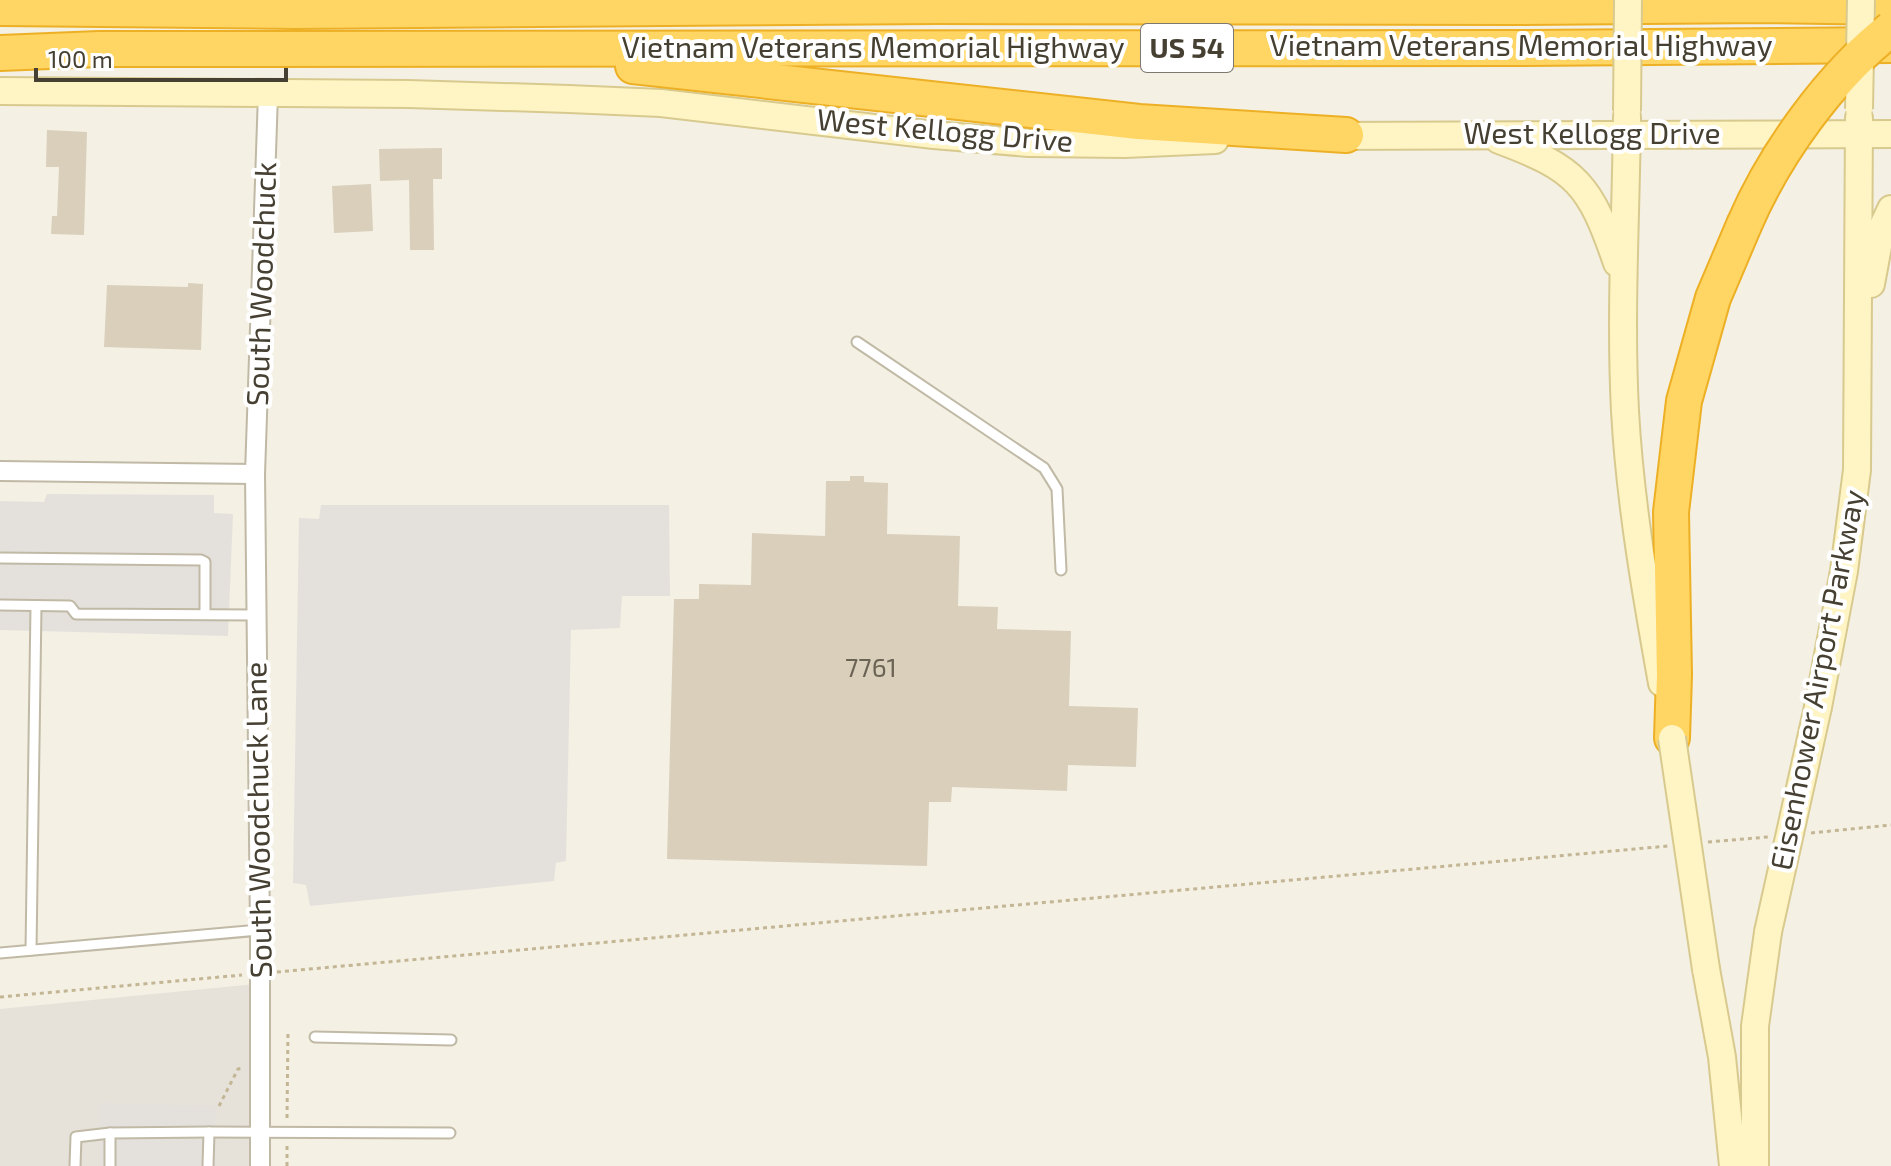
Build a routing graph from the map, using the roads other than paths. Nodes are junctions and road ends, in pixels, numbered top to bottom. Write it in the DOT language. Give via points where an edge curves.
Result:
graph roads {
  1 [pos="432,0"];
  2 [pos="1628,0"];
  3 [pos="1861,0"];
  4 [pos="1891,7"];
  5 [pos="0,8"];
  6 [pos="296,11"];
  7 [pos="1891,29"];
  8 [pos="1891,45"];
  9 [pos="482,48"];
  10 [pos="0,53"];
  11 [pos="0,91"];
  12 [pos="268,94"];
  13 [pos="1627,122"];
  14 [pos="1859,122"];
  15 [pos="1891,134"];
  16 [pos="1346,135"];
  17 [pos="1484,135"];
  18 [pos="1891,209"];
  19 [pos="1624,308"];
  20 [pos="857,342"];
  21 [pos="1860,371"];
  22 [pos="0,471"];
  23 [pos="255,474"];
  24 [pos="0,558"];
  25 [pos="1061,570"];
  26 [pos="0,605"];
  27 [pos="36,606"];
  28 [pos="205,614"];
  29 [pos="256,615"];
  30 [pos="1672,738"];
  31 [pos="260,930"];
  32 [pos="31,950"];
  33 [pos="0,953"];
  34 [pos="315,1037"];
  35 [pos="451,1040"];
  36 [pos="209,1132"];
  37 [pos="110,1133"];
  38 [pos="261,1133"];
  39 [pos="450,1133"];
  40 [pos="75,1166"];
  41 [pos="110,1166"];
  42 [pos="208,1166"];
  43 [pos="260,1166"];
  44 [pos="1733,1166"];
  45 [pos="1755,1166"];
  1 -- 6 [label="highway"];
  2 -- 13 [label="main road, bridge"];
  3 -- 14 [label="main road, Eisenhower Airport Parkway, bridge"];
  4 -- 6 [label="highway, Vietnam Veterans Memorial Highway / US 54"];
  5 -- 6 [label="highway, Vietnam Veterans Memorial Highway / US 54"];
  7 -- 30 [label="highway, bridge" via="1817,104 1761,189 1713,298 1684,401 1671,512"];
  8 -- 9 [label="highway, Vietnam Veterans Memorial Highway / US 54"];
  9 -- 10 [label="highway, Vietnam Veterans Memorial Highway / US 54"];
  9 -- 16 [label="highway" via="1139,122"];
  11 -- 12 [label="main road, West Kellogg Drive"];
  12 -- 16 [label="main road, West Kellogg Drive" via="661,103 1029,143"];
  12 -- 23 [label="street, South Woodchuck"];
  13 -- 14 [label="main road, West Kellogg Drive"];
  13 -- 17 [label="main road, West Kellogg Drive"];
  13 -- 19 [label="main road"];
  14 -- 15 [label="main road, West Kellogg Drive"];
  14 -- 21 [label="main road, Eisenhower Airport Parkway"];
  16 -- 17 [label="main road, West Kellogg Drive"];
  17 -- 19 [label="main road" via="1540,155 1584,188 1619,268"];
  18 -- 21 [label="main road" via="1874,263"];
  19 -- 30 [label="main road" via="1631,475"];
  20 -- 25 [label="lane" via="1044,468 1057,489"];
  21 -- 45 [label="main road, Eisenhower Airport Parkway, bridge" via="1851,525 1818,707 1768,932 1755,1026"];
  22 -- 23 [label="street"];
  23 -- 29 [label="street, South Woodchuck Lane"];
  24 -- 28 [label="lane" via="201,560"];
  26 -- 27 [label="lane"];
  27 -- 28 [label="lane" via="70,606 76,614"];
  27 -- 32 [label="lane"];
  28 -- 29 [label="lane"];
  29 -- 31 [label="street, South Woodchuck Lane"];
  30 -- 44 [label="main road, bridge" via="1722,1057"];
  31 -- 32 [label="lane"];
  31 -- 38 [label="street, South Woodchuck Lane"];
  32 -- 33 [label="lane"];
  34 -- 35 [label="lane"];
  36 -- 37 [label="lane"];
  36 -- 38 [label="lane"];
  36 -- 42 [label="lane"];
  37 -- 40 [label="lane" via="76,1137"];
  37 -- 41 [label="lane"];
  38 -- 39 [label="lane"];
  38 -- 43 [label="street, South Woodchuck Lane"];
}
